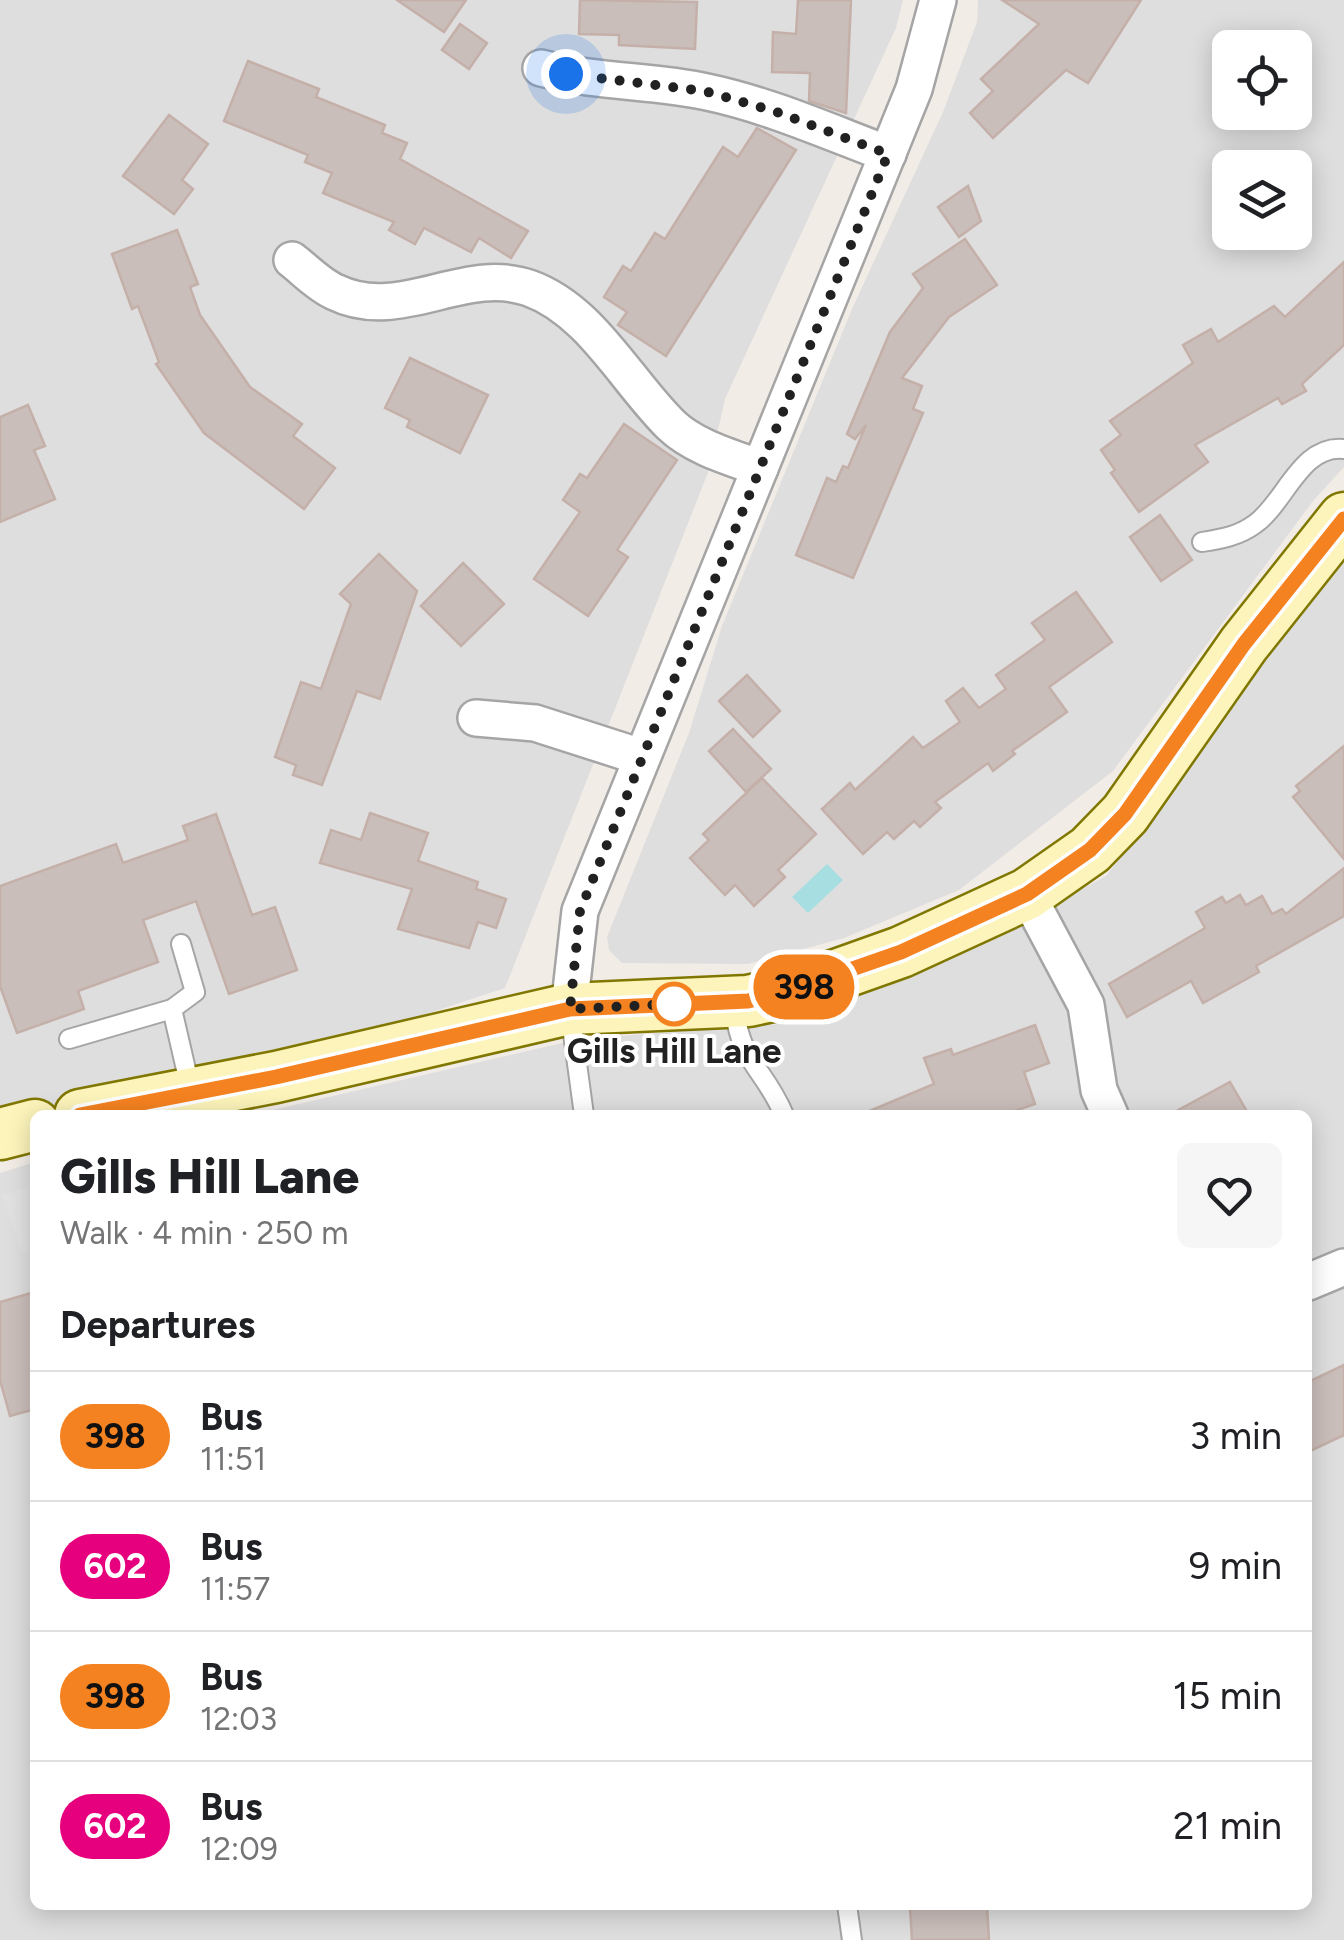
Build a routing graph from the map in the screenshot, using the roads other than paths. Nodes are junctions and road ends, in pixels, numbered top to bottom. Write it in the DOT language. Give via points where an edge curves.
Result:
graph roads {
  1 [pos="938,0"];
  2 [pos="540,68"];
  3 [pos="888,154"];
  4 [pos="292,260"];
  5 [pos="1344,449"];
  6 [pos="760,468"];
  7 [pos="1344,518"];
  8 [pos="1202,542"];
  9 [pos="476,718"];
  10 [pos="641,757"];
  11 [pos="1027,894"];
  12 [pos="181,944"];
  13 [pos="734,1002"];
  14 [pos="172,1009"];
  15 [pos="570,1009"];
  16 [pos="69,1038"];
  17 [pos="192,1093"];
  18 [pos="105,1110"];
  19 [pos="583,1110"];
  20 [pos="782,1110"];
  21 [pos="1108,1110"];
  22 [pos="30,1126"];
  23 [pos="0,1134"];
  24 [pos="1344,1267"];
  25 [pos="1312,1280"];
  26 [pos="848,1910"];
  27 [pos="852,1940"];
  1 -- 3 [label="street"];
  2 -- 3 [label="street" via="704,91"];
  3 -- 6 [label="street"];
  4 -- 6 [label="street" via="334,292 365,301 394,304 494,282 530,288 590,331 674,428"];
  5 -- 8 [label="lane" via="1322,452 1305,464 1256,524"];
  6 -- 10 [label="street"];
  7 -- 11 [label="main road" via="1244,644 1125,814 1090,850"];
  9 -- 10 [label="street" via="535,723"];
  10 -- 15 [label="street" via="580,911"];
  11 -- 13 [label="main road" via="825,981"];
  11 -- 21 [label="street" via="1086,1006"];
  12 -- 14 [label="lane" via="195,992"];
  13 -- 15 [label="main road"];
  13 -- 20 [label="lane" via="745,1057"];
  14 -- 16 [label="lane"];
  14 -- 17 [label="lane"];
  15 -- 17 [label="main road"];
  15 -- 19 [label="lane"];
  17 -- 18 [label="main road"];
  22 -- 23 [label="main road"];
  24 -- 25 [label="street"];
  26 -- 27 [label="lane"];
}
